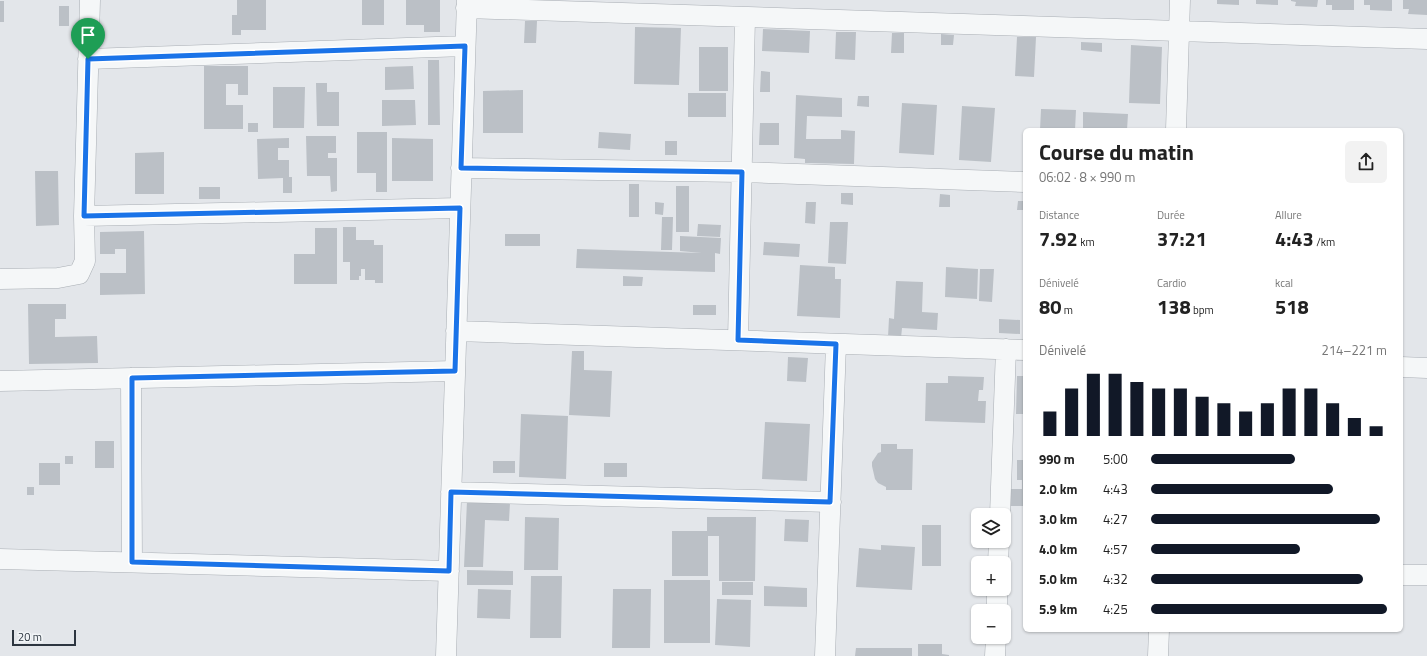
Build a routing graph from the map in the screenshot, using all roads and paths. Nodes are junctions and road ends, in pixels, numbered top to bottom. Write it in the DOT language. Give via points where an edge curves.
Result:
graph roads {
  1 [pos="90,0"];
  2 [pos="1180,0"];
  3 [pos="466,4"];
  4 [pos="745,17"];
  5 [pos="1179,31"];
  6 [pos="1427,39"];
  7 [pos="465,46"];
  8 [pos="88,59"];
  9 [pos="1176,128"];
  10 [pos="461,168"];
  11 [pos="742,172"];
  12 [pos="1023,182"];
  13 [pos="460,208"];
  14 [pos="84,216"];
  15 [pos="0,279"];
  16 [pos="456,331"];
  17 [pos="738,340"];
  18 [pos="836,344"];
  19 [pos="1015,350"];
  20 [pos="1403,367"];
  21 [pos="1427,368"];
  22 [pos="455,371"];
  23 [pos="132,378"];
  24 [pos="0,381"];
  25 [pos="451,492"];
  26 [pos="830,502"];
  27 [pos="1001,508"];
  28 [pos="0,559"];
  29 [pos="132,562"];
  30 [pos="449,571"];
  31 [pos="1403,575"];
  32 [pos="1427,575"];
  33 [pos="1159,632"];
  34 [pos="996,644"];
  35 [pos="446,656"];
  36 [pos="825,656"];
  37 [pos="995,656"];
  38 [pos="1158,656"];
  1 -- 8 [label="street"];
  2 -- 5 [label="street"];
  3 -- 4 [label="street"];
  3 -- 7 [label="street"];
  4 -- 5 [label="street"];
  4 -- 11 [label="street"];
  5 -- 6 [label="street"];
  5 -- 9 [label="street"];
  7 -- 8 [label="street"];
  7 -- 10 [label="street"];
  8 -- 14 [label="street"];
  10 -- 11 [label="street"];
  10 -- 13 [label="street"];
  11 -- 12 [label="street"];
  11 -- 17 [label="street"];
  13 -- 14 [label="street"];
  13 -- 16 [label="street"];
  14 -- 15 [label="street" via="85,261 79,274 58,278"];
  16 -- 17 [label="street"];
  16 -- 22 [label="street"];
  17 -- 18 [label="street"];
  18 -- 19 [label="street"];
  18 -- 26 [label="street"];
  19 -- 27 [label="street"];
  20 -- 21 [label="street"];
  22 -- 23 [label="street"];
  22 -- 25 [label="street"];
  23 -- 24 [label="street"];
  23 -- 29 [label="street"];
  25 -- 26 [label="street"];
  25 -- 30 [label="street"];
  26 -- 36 [label="street"];
  28 -- 29 [label="street"];
  29 -- 30 [label="street"];
  30 -- 35 [label="street"];
  31 -- 32 [label="street"];
  33 -- 38 [label="street"];
  34 -- 37 [label="street"];
}
